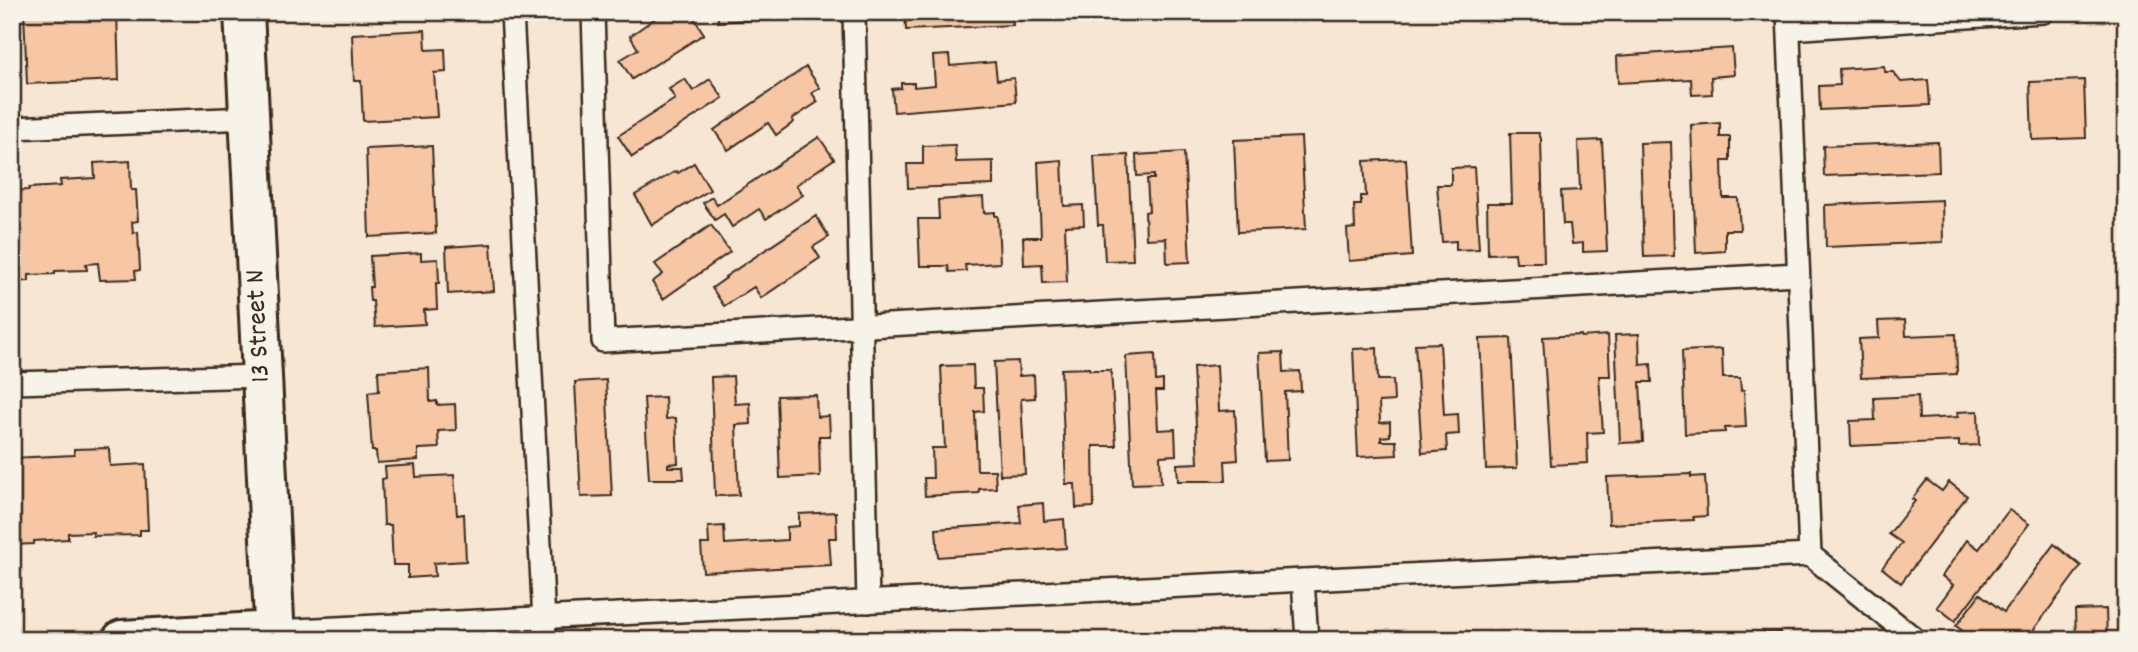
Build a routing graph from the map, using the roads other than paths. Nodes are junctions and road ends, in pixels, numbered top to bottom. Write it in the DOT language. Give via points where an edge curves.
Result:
graph roads {
  1 [pos="244,12"];
  2 [pos="512,12"];
  3 [pos="593,12"];
  4 [pos="854,12"];
  5 [pos="2043,12"];
  6 [pos="1788,21"];
  7 [pos="249,118"];
  8 [pos="12,128"];
  9 [pos="1798,274"];
  10 [pos="861,326"];
  11 [pos="262,376"];
  12 [pos="12,383"];
  13 [pos="1810,555"];
  14 [pos="1303,580"];
  15 [pos="868,601"];
  16 [pos="544,617"];
  17 [pos="275,635"];
  18 [pos="122,640"];
  19 [pos="545,640"];
  20 [pos="1307,640"];
  21 [pos="1916,640"];
  1 -- 7 [label="street, 13 Street N"];
  2 -- 16 [label="lane"];
  3 -- 10 [label="lane" via="603,341"];
  4 -- 10 [label="lane"];
  5 -- 6 [label="lane"];
  6 -- 9 [label="lane"];
  7 -- 8 [label="lane"];
  7 -- 11 [label="street, 13 Street N"];
  9 -- 10 [label="lane"];
  9 -- 13 [label="lane"];
  10 -- 15 [label="lane"];
  11 -- 12 [label="lane"];
  11 -- 17 [label="street, 13 Street N"];
  13 -- 14 [label="lane"];
  13 -- 21 [label="lane"];
  14 -- 15 [label="lane"];
  14 -- 20 [label="lane"];
  15 -- 16 [label="lane"];
  16 -- 17 [label="lane"];
  16 -- 19 [label="lane"];
  17 -- 18 [label="street"];
}
